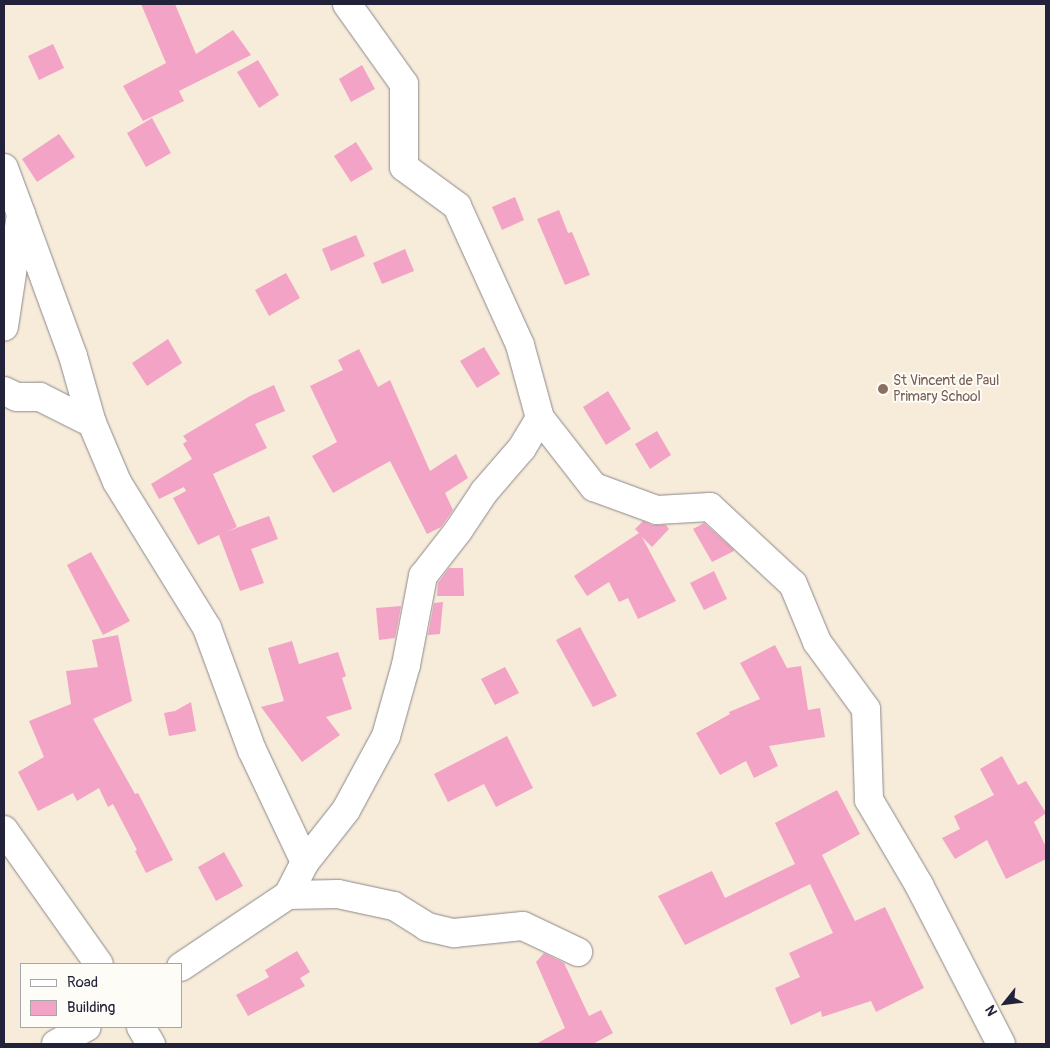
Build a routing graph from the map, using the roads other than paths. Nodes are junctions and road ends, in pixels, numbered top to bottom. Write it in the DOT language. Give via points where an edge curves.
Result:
graph roads {
  1 [pos="347,4"];
  2 [pos="4,168"];
  3 [pos="21,214"];
  4 [pos="4,327"];
  5 [pos="4,391"];
  6 [pos="540,418"];
  7 [pos="92,423"];
  8 [pos="4,830"];
  9 [pos="305,862"];
  10 [pos="288,895"];
  11 [pos="578,952"];
  12 [pos="98,963"];
  13 [pos="182,966"];
  14 [pos="85,1028"];
  15 [pos="142,1028"];
  16 [pos="56,1044"];
  17 [pos="151,1044"];
  18 [pos="1001,1044"];
  1 -- 6 [label="street" via="404,84 404,167 457,206 520,345"];
  2 -- 3 [label="street"];
  3 -- 4 [label="street"];
  3 -- 7 [label="street" via="73,356"];
  5 -- 7 [label="street" via="17,397 40,397"];
  6 -- 9 [label="street" via="522,448 484,492 422,576 406,664 386,736 346,810"];
  6 -- 18 [label="street" via="594,487 657,510 710,507 793,584 817,642 866,709 869,800 919,885"];
  7 -- 9 [label="street" via="117,482 206,628 252,750"];
  8 -- 12 [label="street"];
  9 -- 10 [label="street"];
  10 -- 11 [label="street" via="338,894 394,906 427,927 454,933 523,926"];
  10 -- 13 [label="street"];
  14 -- 16 [label="street"];
  15 -- 17 [label="street"];
}
